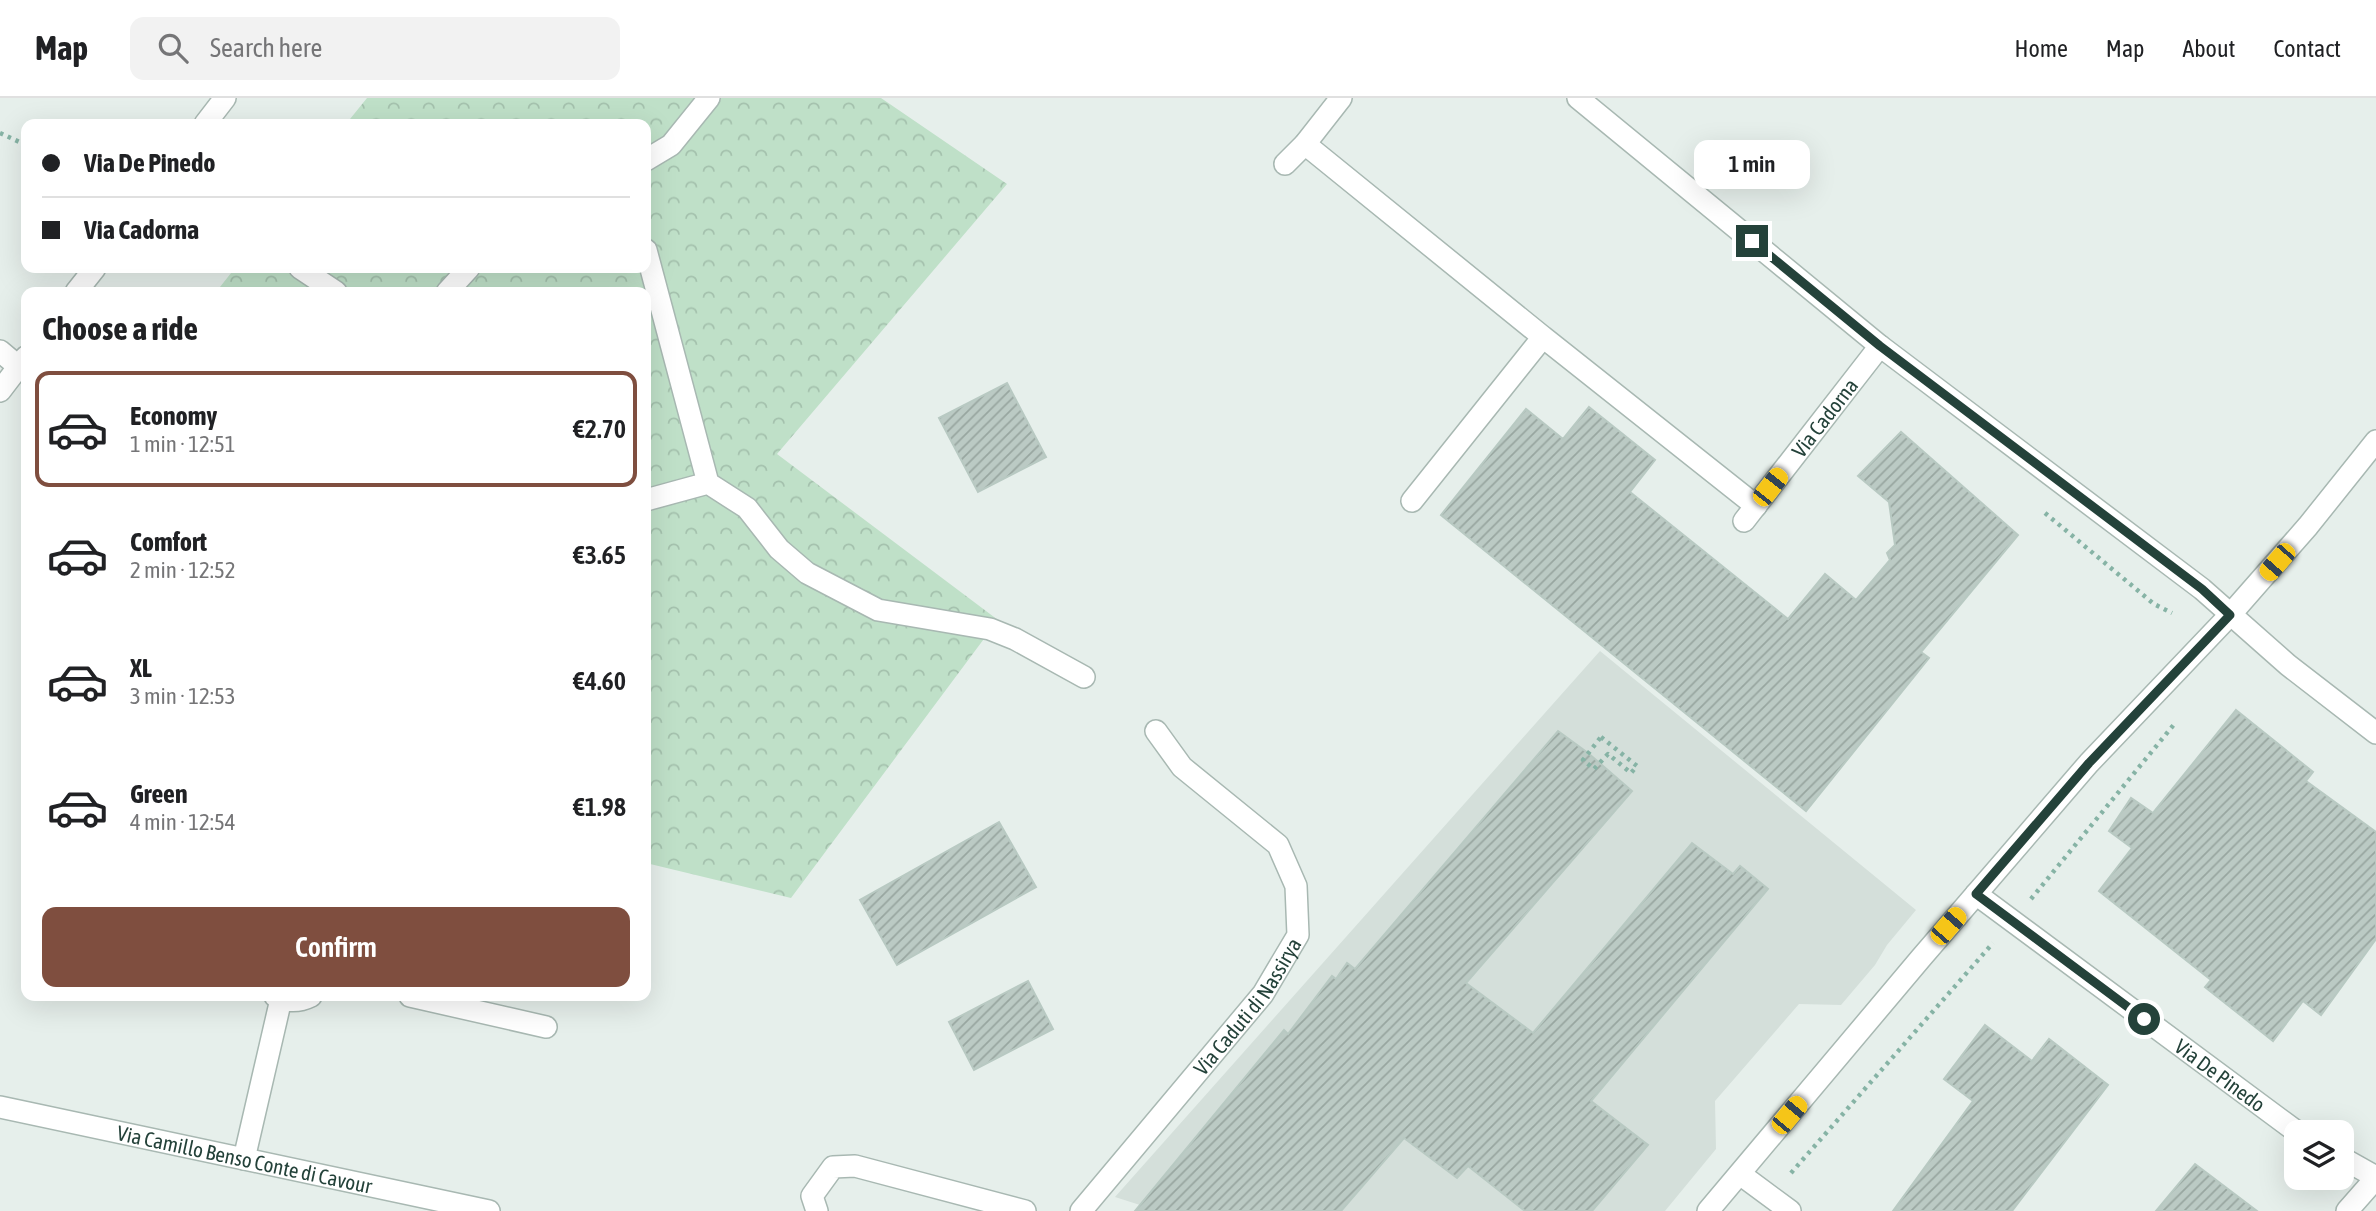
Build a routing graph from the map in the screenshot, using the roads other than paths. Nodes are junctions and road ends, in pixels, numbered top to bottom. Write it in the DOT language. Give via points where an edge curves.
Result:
graph roads {
  1 [pos="225,98"];
  2 [pos="709,98"];
  3 [pos="1341,98"];
  4 [pos="1578,98"];
  5 [pos="209,119"];
  6 [pos="1304,144"];
  7 [pos="651,157"];
  8 [pos="1285,164"];
  9 [pos="651,269"];
  10 [pos="308,273"];
  11 [pos="464,273"];
  12 [pos="328,287"];
  13 [pos="451,287"];
  14 [pos="1543,337"];
  15 [pos="1880,346"];
  16 [pos="0,351"];
  17 [pos="21,361"];
  18 [pos="21,365"];
  19 [pos="0,391"];
  20 [pos="2376,441"];
  21 [pos="708,483"];
  22 [pos="651,499"];
  23 [pos="1412,501"];
  24 [pos="2230,615"];
  25 [pos="1084,677"];
  26 [pos="1156,731"];
  27 [pos="2376,733"];
  28 [pos="1976,894"];
  29 [pos="277,1001"];
  30 [pos="432,1001"];
  31 [pos="546,1027"];
  32 [pos="0,1107"];
  33 [pos="2284,1122"];
  34 [pos="244,1159"];
  35 [pos="2354,1165"];
  36 [pos="1740,1174"];
  37 [pos="2376,1178"];
  38 [pos="993,1208"];
  39 [pos="489,1211"];
  40 [pos="817,1211"];
  41 [pos="1025,1211"];
  42 [pos="1081,1211"];
  43 [pos="1708,1211"];
  44 [pos="1790,1211"];
  45 [pos="2347,1211"];
  1 -- 5 [label="street"];
  2 -- 7 [label="street" via="671,145"];
  3 -- 6 [label="street"];
  4 -- 15 [label="street"];
  6 -- 8 [label="street"];
  6 -- 14 [label="street"];
  9 -- 21 [label="street"];
  10 -- 12 [label="street"];
  11 -- 13 [label="street"];
  14 -- 15 [label="street, Via Cadorna" via="1750,513"];
  14 -- 23 [label="street"];
  15 -- 24 [label="street" via="2202,589"];
  16 -- 17 [label="street"];
  18 -- 19 [label="street"];
  20 -- 24 [label="street"];
  21 -- 22 [label="street"];
  21 -- 25 [label="street" via="747,508 779,549 807,573 878,610 990,629"];
  24 -- 27 [label="street"];
  24 -- 28 [label="street" via="2089,763"];
  26 -- 42 [label="street, Via Caduti di Nassirya" via="1182,767 1278,845 1296,886 1298,935 1263,995"];
  28 -- 33 [label="street, Via De Pinedo"];
  28 -- 36 [label="street"];
  29 -- 34 [label="street"];
  30 -- 31 [label="street"];
  32 -- 34 [label="street, Via Camillo Benso Conte di Cavour"];
  34 -- 39 [label="street, Via Camillo Benso Conte di Cavour"];
  35 -- 37 [label="street"];
  36 -- 43 [label="street"];
  36 -- 44 [label="street"];
  37 -- 45 [label="street"];
  38 -- 40 [label="street" via="855,1166 833,1167 812,1196"];
  38 -- 41 [label="street"];
}
